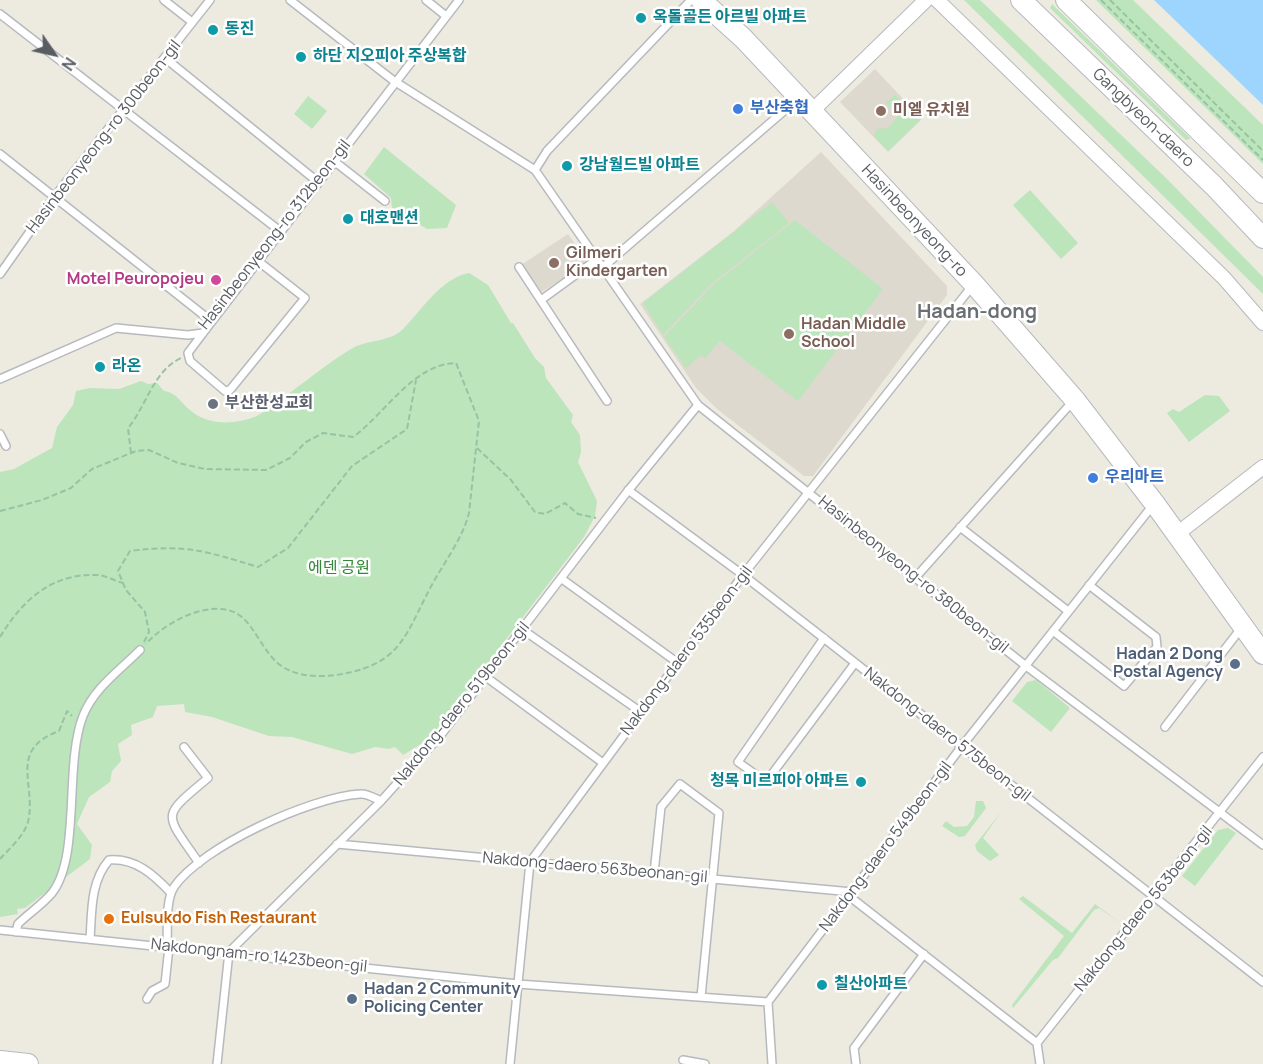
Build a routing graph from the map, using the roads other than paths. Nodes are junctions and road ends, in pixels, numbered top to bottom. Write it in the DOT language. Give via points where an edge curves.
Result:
graph roads {
  1 [pos="164,0"];
  2 [pos="210,0"];
  3 [pos="290,0"];
  4 [pos="426,0"];
  5 [pos="459,0"];
  6 [pos="691,0"];
  7 [pos="701,0"];
  8 [pos="926,0"];
  9 [pos="937,0"];
  10 [pos="1021,0"];
  11 [pos="1066,0"];
  12 [pos="0,14"];
  13 [pos="446,16"];
  14 [pos="192,22"];
  15 [pos="165,58"];
  16 [pos="394,81"];
  17 [pos="805,105"];
  18 [pos="123,109"];
  19 [pos="0,154"];
  20 [pos="334,160"];
  21 [pos="536,170"];
  22 [pos="318,182"];
  23 [pos="1263,193"];
  24 [pos="56,196"];
  25 [pos="385,201"];
  26 [pos="280,231"];
  27 [pos="1263,238"];
  28 [pos="596,260"];
  29 [pos="258,261"];
  30 [pos="519,267"];
  31 [pos="602,268"];
  32 [pos="0,274"];
  33 [pos="974,284"];
  34 [pos="541,300"];
  35 [pos="211,321"];
  36 [pos="1263,323"];
  37 [pos="203,333"];
  38 [pos="0,378"];
  39 [pos="1075,400"];
  40 [pos="607,401"];
  41 [pos="698,405"];
  42 [pos="0,434"];
  43 [pos="6,446"];
  44 [pos="1263,467"];
  45 [pos="628,490"];
  46 [pos="811,493"];
  47 [pos="1155,504"];
  48 [pos="960,527"];
  49 [pos="1177,534"];
  50 [pos="743,575"];
  51 [pos="915,577"];
  52 [pos="562,579"];
  53 [pos="1089,585"];
  54 [pos="1068,611"];
  55 [pos="1243,626"];
  56 [pos="523,630"];
  57 [pos="1053,631"];
  58 [pos="824,638"];
  59 [pos="140,650"];
  60 [pos="1263,654"];
  61 [pos="678,663"];
  62 [pos="855,663"];
  63 [pos="1026,666"];
  64 [pos="486,678"];
  65 [pos="641,712"];
  66 [pos="1165,727"];
  67 [pos="962,746"];
  68 [pos="183,747"];
  69 [pos="1263,757"];
  70 [pos="603,763"];
  71 [pos="381,801"];
  72 [pos="1221,813"];
  73 [pos="337,844"];
  74 [pos="1263,845"];
  75 [pos="530,862"];
  76 [pos="199,863"];
  77 [pos="654,873"];
  78 [pos="713,879"];
  79 [pos="171,893"];
  80 [pos="850,894"];
  81 [pos="1151,897"];
  82 [pos="0,930"];
  83 [pos="16,932"];
  84 [pos="90,939"];
  85 [pos="168,946"];
  86 [pos="229,952"];
  87 [pos="924,954"];
  88 [pos="1263,982"];
  89 [pos="518,984"];
  90 [pos="701,997"];
  91 [pos="147,999"];
  92 [pos="768,1002"];
  93 [pos="1037,1043"];
  94 [pos="683,1060"];
  95 [pos="0,1061"];
  96 [pos="28,1064"];
  97 [pos="217,1064"];
  98 [pos="510,1064"];
  99 [pos="705,1064"];
  100 [pos="772,1064"];
  101 [pos="856,1064"];
  102 [pos="1040,1064"];
  1 -- 14 [label="lane"];
  2 -- 14 [label="lane, Hasinbeonyeong-ro 300beon-gil"];
  3 -- 16 [label="lane"];
  4 -- 13 [label="lane"];
  5 -- 13 [label="lane, Hasinbeonyeong-ro 312beon-gil"];
  6 -- 21 [label="lane" via="547,151"];
  7 -- 17 [label="street, Hasinbeonyeong-ro" via="743,38"];
  8 -- 17 [label="street"];
  9 -- 36 [label="street" via="1224,278"];
  10 -- 27 [label="street, Gangbyeon-daero"];
  11 -- 23 [label="street, Gangbyeon-daero"];
  12 -- 18 [label="lane"];
  13 -- 16 [label="lane, Hasinbeonyeong-ro 312beon-gil"];
  14 -- 15 [label="lane, Hasinbeonyeong-ro 300beon-gil"];
  15 -- 18 [label="lane, Hasinbeonyeong-ro 300beon-gil"];
  15 -- 22 [label="lane"];
  16 -- 20 [label="lane, Hasinbeonyeong-ro 312beon-gil"];
  16 -- 21 [label="lane"];
  17 -- 31 [label="lane"];
  17 -- 33 [label="street, Hasinbeonyeong-ro"];
  18 -- 24 [label="lane, Hasinbeonyeong-ro 300beon-gil"];
  18 -- 26 [label="lane"];
  19 -- 24 [label="lane"];
  20 -- 22 [label="lane, Hasinbeonyeong-ro 312beon-gil"];
  20 -- 25 [label="lane"];
  21 -- 28 [label="lane"];
  22 -- 26 [label="lane, Hasinbeonyeong-ro 312beon-gil"];
  24 -- 32 [label="lane, Hasinbeonyeong-ro 300beon-gil"];
  24 -- 35 [label="lane"];
  26 -- 29 [label="lane, Hasinbeonyeong-ro 312beon-gil"];
  28 -- 31 [label="lane, Hasinbeonyeong-ro 380beon-gil"];
  28 -- 34 [label="lane"];
  29 -- 35 [label="lane, Hasinbeonyeong-ro 312beon-gil"];
  29 -- 37 [label="lane" via="305,298 230,390 225,391 189,361 188,353"];
  30 -- 34 [label="lane"];
  31 -- 41 [label="lane, Hasinbeonyeong-ro 380beon-gil"];
  33 -- 39 [label="street, Hasinbeonyeong-ro"];
  33 -- 46 [label="lane, Nakdong-daero 535beon-gil"];
  34 -- 40 [label="lane"];
  35 -- 37 [label="lane, Hasinbeonyeong-ro 312beon-gil"];
  37 -- 38 [label="lane, Hasinbeonyeong-ro 312beon-gil" via="116,328"];
  39 -- 47 [label="street, Hasinbeonyeong-ro"];
  39 -- 48 [label="lane"];
  41 -- 45 [label="lane, Nakdong-daero 519beon-gil"];
  41 -- 46 [label="lane, Hasinbeonyeong-ro 380beon-gil"];
  42 -- 43 [label="lane"];
  44 -- 49 [label="street"];
  45 -- 50 [label="lane, Nakdong-daero 575beon-gil"];
  45 -- 52 [label="lane, Nakdong-daero 519beon-gil"];
  46 -- 50 [label="lane, Nakdong-daero 535beon-gil"];
  46 -- 51 [label="lane, Hasinbeonyeong-ro 380beon-gil"];
  47 -- 49 [label="street, Hasinbeonyeong-ro"];
  47 -- 53 [label="lane, Nakdong-daero 549beon-gil"];
  48 -- 51 [label="lane"];
  48 -- 54 [label="lane"];
  49 -- 55 [label="street, Hasinbeonyeong-ro"];
  50 -- 58 [label="lane, Nakdong-daero 575beon-gil"];
  50 -- 61 [label="lane, Nakdong-daero 535beon-gil"];
  51 -- 63 [label="lane, Hasinbeonyeong-ro 380beon-gil"];
  52 -- 56 [label="lane, Nakdong-daero 519beon-gil"];
  52 -- 61 [label="lane"];
  53 -- 54 [label="lane, Nakdong-daero 549beon-gil"];
  53 -- 57 [label="lane" via="1156,637 1156,647 1124,686"];
  54 -- 57 [label="lane, Nakdong-daero 549beon-gil"];
  55 -- 60 [label="street, Hasinbeonyeong-ro"];
  55 -- 66 [label="lane"];
  56 -- 64 [label="lane, Nakdong-daero 519beon-gil"];
  56 -- 65 [label="lane"];
  57 -- 63 [label="lane, Nakdong-daero 549beon-gil"];
  58 -- 62 [label="lane, Nakdong-daero 575beon-gil"];
  58 -- 62 [label="lane" via="738,762 766,782"];
  59 -- 83 [label="lane" via="97,693 83,717 64,862 53,892 18,924"];
  61 -- 65 [label="lane, Nakdong-daero 535beon-gil"];
  62 -- 67 [label="lane, Nakdong-daero 575beon-gil"];
  63 -- 67 [label="lane, Nakdong-daero 549beon-gil"];
  63 -- 72 [label="lane, Hasinbeonyeong-ro 380beon-gil"];
  64 -- 70 [label="lane"];
  64 -- 71 [label="lane, Nakdong-daero 519beon-gil"];
  65 -- 70 [label="lane, Nakdong-daero 535beon-gil"];
  67 -- 80 [label="lane, Nakdong-daero 549beon-gil"];
  67 -- 81 [label="lane, Nakdong-daero 575beon-gil"];
  68 -- 76 [label="lane" via="208,778 174,806 171,816"];
  69 -- 72 [label="lane, Nakdong-daero 563beon-gil"];
  70 -- 75 [label="lane, Nakdong-daero 535beon-gil"];
  71 -- 73 [label="lane, Nakdong-daero 519beon-gil"];
  71 -- 76 [label="lane" via="359,794 305,807 266,823"];
  72 -- 74 [label="lane, Hasinbeonyeong-ro 380beon-gil"];
  72 -- 81 [label="lane, Nakdong-daero 563beon-gil"];
  73 -- 75 [label="lane, Nakdong-daero 563beonan-gil"];
  73 -- 86 [label="lane, Nakdong-daero 519beon-gil"];
  75 -- 77 [label="lane, Nakdong-daero 563beonan-gil"];
  75 -- 89 [label="lane"];
  76 -- 79 [label="lane"];
  77 -- 78 [label="lane, Nakdong-daero 563beonan-gil"];
  77 -- 78 [label="lane" via="661,807 680,784 719,813"];
  78 -- 80 [label="lane, Nakdong-daero 563beonan-gil"];
  78 -- 90 [label="lane"];
  79 -- 84 [label="lane" via="144,868 109,860 93,894"];
  79 -- 85 [label="lane"];
  80 -- 87 [label="lane"];
  80 -- 92 [label="lane, Nakdong-daero 549beon-gil"];
  81 -- 88 [label="lane, Nakdong-daero 575beon-gil"];
  81 -- 93 [label="lane, Nakdong-daero 563beon-gil"];
  82 -- 83 [label="lane, Nakdongnam-ro 1423beon-gil"];
  83 -- 84 [label="lane, Nakdongnam-ro 1423beon-gil"];
  84 -- 85 [label="lane, Nakdongnam-ro 1423beon-gil"];
  85 -- 86 [label="lane, Nakdongnam-ro 1423beon-gil"];
  85 -- 91 [label="lane" via="165,984"];
  86 -- 89 [label="lane, Nakdongnam-ro 1423beon-gil"];
  86 -- 97 [label="lane"];
  87 -- 93 [label="lane"];
  87 -- 101 [label="lane" via="854,1048"];
  89 -- 90 [label="lane, Nakdongnam-ro 1423beon-gil"];
  89 -- 98 [label="lane"];
  90 -- 92 [label="lane, Nakdongnam-ro 1423beon-gil"];
  92 -- 100 [label="lane"];
  93 -- 102 [label="lane"];
  94 -- 99 [label="lane"];
  95 -- 96 [label="street"];
}
